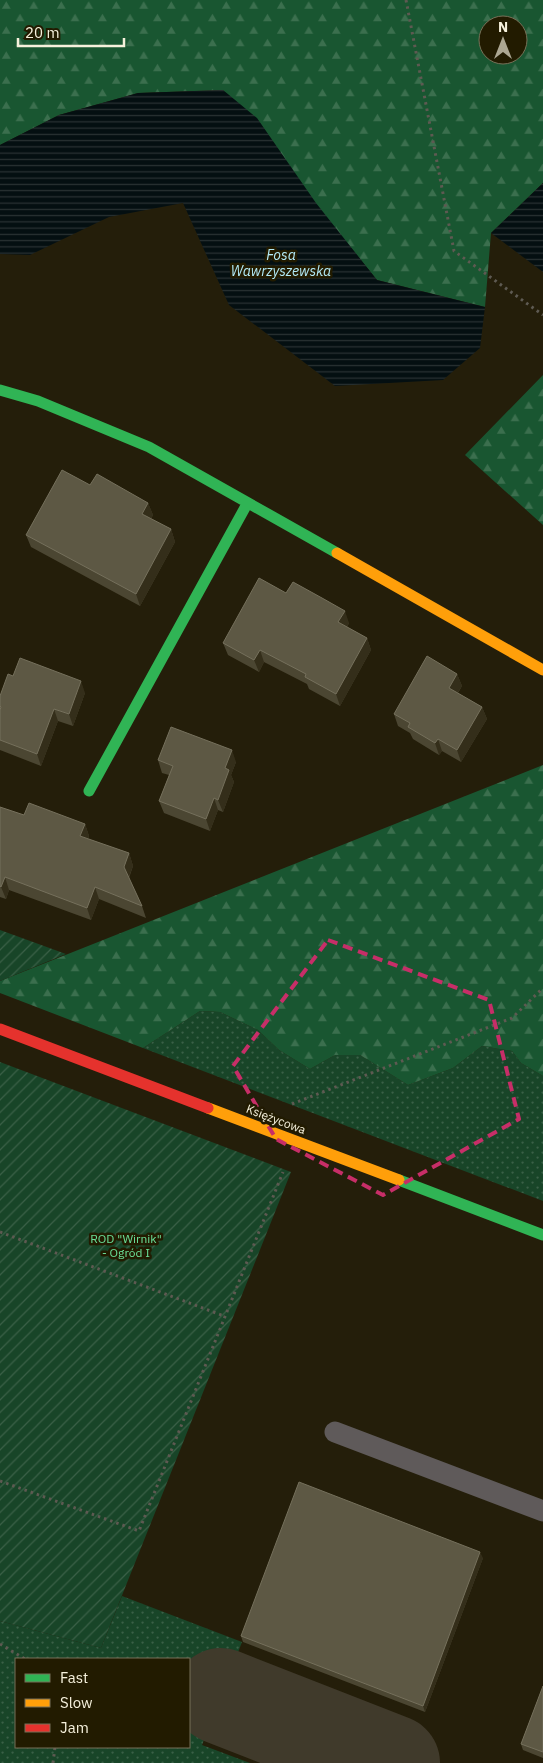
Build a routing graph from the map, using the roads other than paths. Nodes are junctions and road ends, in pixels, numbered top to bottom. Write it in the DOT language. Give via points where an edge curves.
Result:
graph roads {
  1 [pos="0,390"];
  2 [pos="247,504"];
  3 [pos="543,670"];
  4 [pos="89,792"];
  5 [pos="0,1029"];
  6 [pos="543,1235"];
  7 [pos="335,1432"];
  8 [pos="543,1512"];
  1 -- 2 [label="street" via="38,401 148,447"];
  2 -- 3 [label="street"];
  2 -- 4 [label="street"];
  5 -- 6 [label="street, Księżycowa"];
  7 -- 8 [label="lane"];
}
